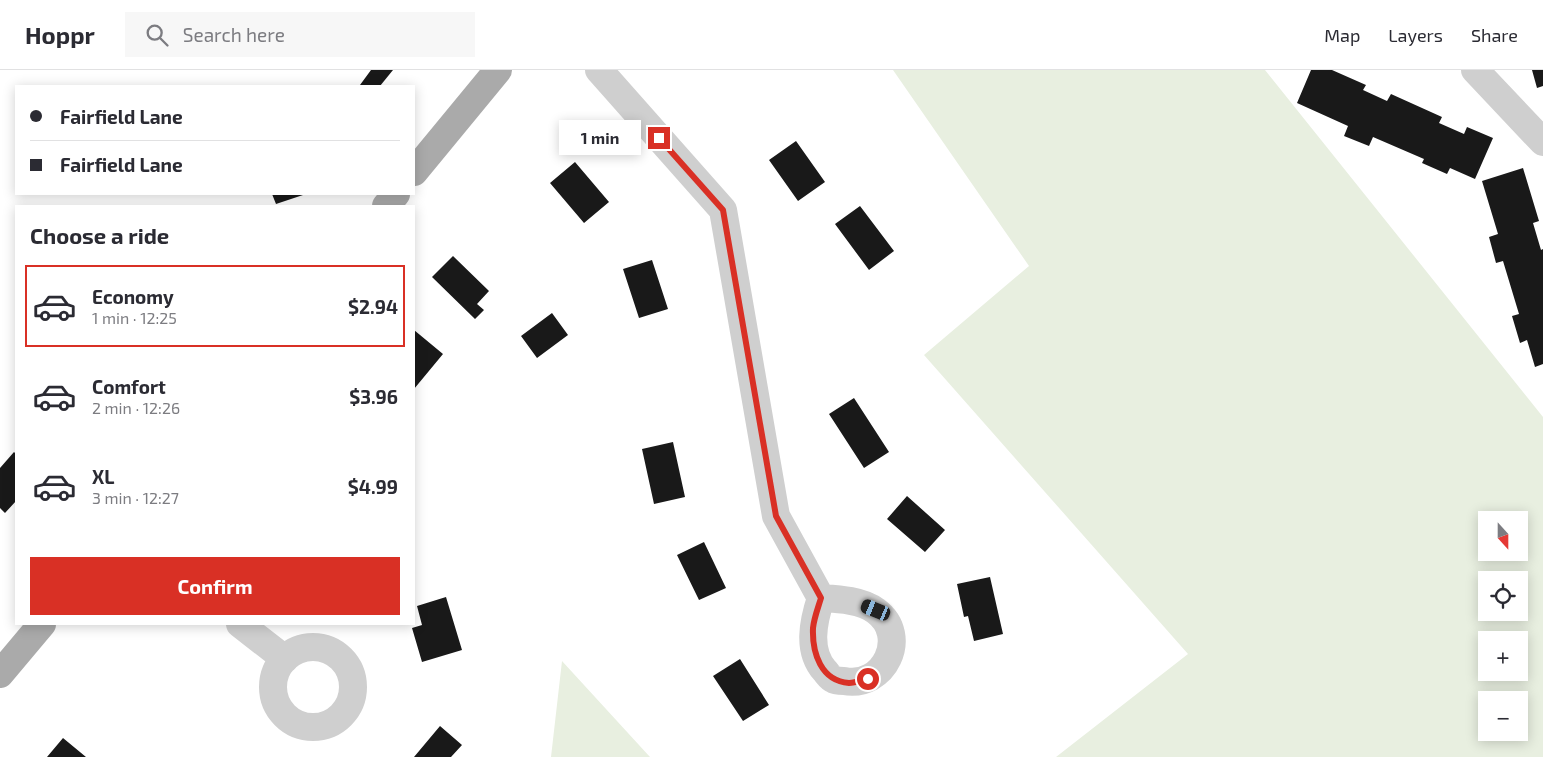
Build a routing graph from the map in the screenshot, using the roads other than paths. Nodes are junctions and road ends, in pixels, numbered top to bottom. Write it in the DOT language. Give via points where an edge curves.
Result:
graph roads {
  1 [pos="498,70"];
  2 [pos="599,70"];
  3 [pos="1475,70"];
  4 [pos="1543,142"];
  5 [pos="415,171"];
  6 [pos="395,195"];
  7 [pos="387,205"];
  8 [pos="821,598"];
  9 [pos="41,625"];
  10 [pos="241,625"];
  11 [pos="285,659"];
  12 [pos="0,674"];
  1 -- 5 [label="main road"];
  2 -- 8 [label="street" via="723,210 776,516"];
  3 -- 4 [label="street"];
  6 -- 7 [label="main road"];
  9 -- 12 [label="main road"];
  10 -- 11 [label="street"];
}
